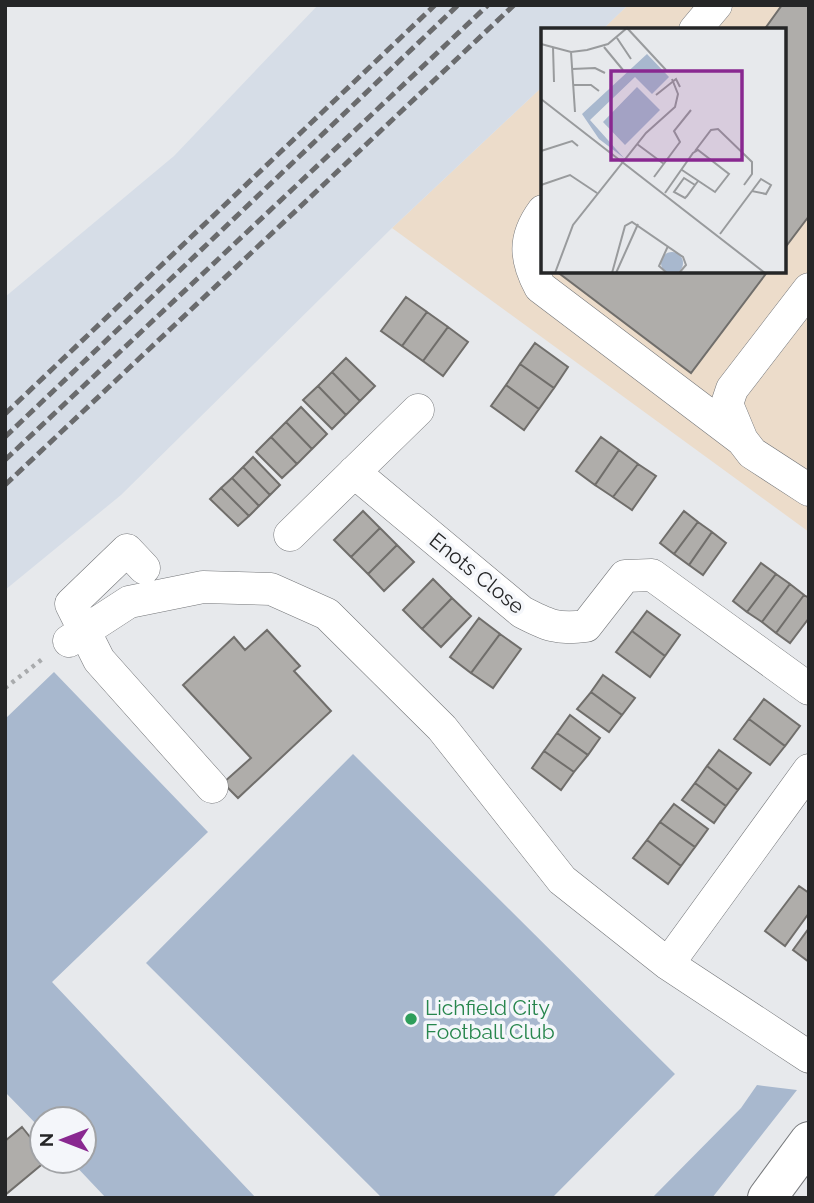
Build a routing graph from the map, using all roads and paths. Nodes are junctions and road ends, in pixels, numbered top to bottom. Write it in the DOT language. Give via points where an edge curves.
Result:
graph roads {
  1 [pos="716,5"];
  2 [pos="697,28"];
  3 [pos="541,214"];
  4 [pos="809,289"];
  5 [pos="418,410"];
  6 [pos="742,440"];
  7 [pos="354,472"];
  8 [pos="809,491"];
  9 [pos="290,535"];
  10 [pos="144,568"];
  11 [pos="77,635"];
  12 [pos="5,688"];
  13 [pos="809,690"];
  14 [pos="809,771"];
  15 [pos="212,787"];
  16 [pos="668,964"];
  17 [pos="809,1056"];
  18 [pos="809,1141"];
  19 [pos="767,1198"];
  1 -- 2 [label="street"];
  3 -- 6 [label="street" via="528,248 530,269 540,287"];
  4 -- 6 [label="street" via="732,389 727,404"];
  5 -- 7 [label="street"];
  6 -- 8 [label="street" via="752,453"];
  7 -- 9 [label="street"];
  7 -- 13 [label="street, Enots Close" via="522,612 546,624 564,629 586,626 625,576 652,575"];
  10 -- 11 [label="street" via="127,550 71,604"];
  11 -- 12 [label="path"];
  11 -- 15 [label="street"];
  11 -- 16 [label="street" via="129,603 203,587 271,589 327,614 442,728 562,880"];
  14 -- 16 [label="street"];
  16 -- 17 [label="street"];
  18 -- 19 [label="highway"];
}
